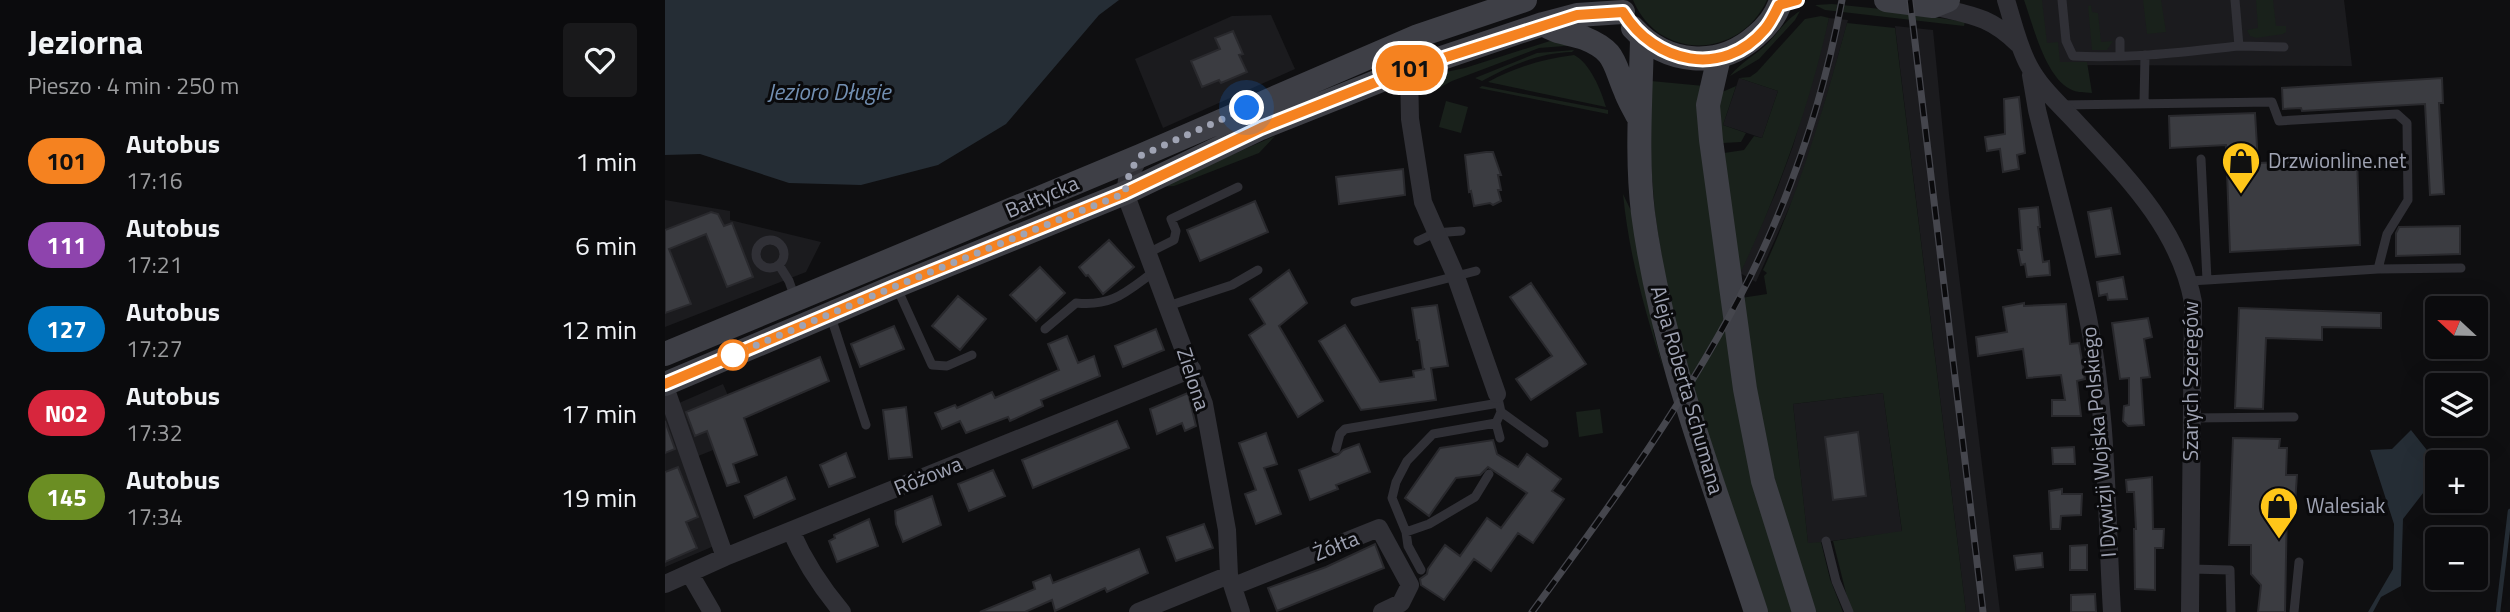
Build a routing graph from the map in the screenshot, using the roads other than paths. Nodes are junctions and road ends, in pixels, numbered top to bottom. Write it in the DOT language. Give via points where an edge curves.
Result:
graph roads {
  1 [pos="1525,0"];
  2 [pos="1886,0"];
  3 [pos="2006,0"];
  4 [pos="2062,0"];
  5 [pos="2235,0"];
  6 [pos="1786,2"];
  7 [pos="1941,3"];
  8 [pos="1621,6"];
  9 [pos="1543,24"];
  10 [pos="1418,36"];
  11 [pos="1642,37"];
  12 [pos="2120,41"];
  13 [pos="2239,46"];
  14 [pos="2020,47"];
  15 [pos="2284,47"];
  16 [pos="2120,55"];
  17 [pos="2145,55"];
  18 [pos="1719,57"];
  19 [pos="2030,68"];
  20 [pos="1409,69"];
  21 [pos="2144,103"];
  22 [pos="2060,105"];
  23 [pos="1639,118"];
  24 [pos="1140,156"];
  25 [pos="2201,159"];
  26 [pos="1238,187"];
  27 [pos="1125,193"];
  28 [pos="1461,231"];
  29 [pos="1435,233"];
  30 [pos="1418,241"];
  31 [pos="1148,253"];
  32 [pos="779,265"];
  33 [pos="2461,268"];
  34 [pos="2378,269"];
  35 [pos="1258,270"];
  36 [pos="1155,271"];
  37 [pos="1476,271"];
  38 [pos="1456,278"];
  39 [pos="2198,281"];
  40 [pos="896,286"];
  41 [pos="795,300"];
  42 [pos="1355,302"];
  43 [pos="1168,306"];
  44 [pos="830,314"];
  45 [pos="1045,329"];
  46 [pos="665,355"];
  47 [pos="972,355"];
  48 [pos="1192,369"];
  49 [pos="665,385"];
  50 [pos="1499,403"];
  51 [pos="2294,417"];
  52 [pos="2192,418"];
  53 [pos="1496,423"];
  54 [pos="866,425"];
  55 [pos="1500,438"];
  56 [pos="1544,443"];
  57 [pos="1336,449"];
  58 [pos="1489,474"];
  59 [pos="792,531"];
  60 [pos="1406,531"];
  61 [pos="1826,541"];
  62 [pos="725,557"];
  63 [pos="2299,562"];
  64 [pos="2191,569"];
  65 [pos="1421,570"];
  66 [pos="690,574"];
  67 [pos="1231,580"];
  68 [pos="665,584"];
  69 [pos="712,612"];
  70 [pos="842,612"];
  71 [pos="1138,612"];
  72 [pos="1241,612"];
  73 [pos="1382,612"];
  74 [pos="1756,612"];
  75 [pos="1804,612"];
  76 [pos="1849,612"];
  77 [pos="2112,612"];
  78 [pos="2190,612"];
  79 [pos="2231,612"];
  80 [pos="2294,612"];
  1 -- 10 [label="main road, Bałtycka"];
  2 -- 7 [label="main road"];
  3 -- 14 [label="street, Szarych Szeregów"];
  4 -- 16 [label="lane" via="2066,41 2073,56"];
  5 -- 13 [label="lane"];
  6 -- 18 [label="main road" via="1745,47"];
  7 -- 14 [label="street" via="2001,28"];
  8 -- 9 [label="main road, Bałtycka"];
  8 -- 11 [label="main road"];
  9 -- 20 [label="main road, Bałtycka"];
  9 -- 23 [label="main road" via="1611,53"];
  10 -- 20 [label="street"];
  10 -- 24 [label="main road, Bałtycka"];
  11 -- 18 [label="main road" via="1678,57"];
  11 -- 23 [label="main road, Aleja Roberta Schumana"];
  12 -- 16 [label="lane"];
  13 -- 15 [label="lane"];
  13 -- 17 [label="lane"];
  14 -- 19 [label="street, Szarych Szeregów"];
  16 -- 17 [label="lane"];
  17 -- 21 [label="lane"];
  18 -- 75 [label="main road" via="1708,105 1745,388 1763,481"];
  19 -- 22 [label="street, Szarych Szeregów"];
  19 -- 77 [label="street, I Dywizji Wojska Polskiego" via="2089,320 2099,391"];
  20 -- 27 [label="main road, Bałtycka" via="1261,128"];
  20 -- 29 [label="street" via="1407,119 1423,202"];
  21 -- 22 [label="lane"];
  21 -- 34 [label="lane" via="2272,102 2279,121 2397,114 2407,123 2408,200 2387,234"];
  22 -- 39 [label="street, Szarych Szeregów" via="2157,215"];
  23 -- 74 [label="main road, Aleja Roberta Schumana" via="1643,211 1664,326"];
  24 -- 27 [label="street"];
  24 -- 41 [label="main road, Bałtycka"];
  25 -- 39 [label="lane"];
  26 -- 31 [label="lane" via="1171,219 1174,240"];
  27 -- 31 [label="street, Zielona"];
  27 -- 40 [label="main road, Bałtycka"];
  28 -- 29 [label="lane"];
  29 -- 30 [label="lane"];
  29 -- 38 [label="street"];
  31 -- 36 [label="street, Zielona"];
  32 -- 41 [label="lane"];
  33 -- 34 [label="lane"];
  34 -- 39 [label="lane"];
  35 -- 43 [label="lane" via="1232,285"];
  36 -- 43 [label="street, Zielona"];
  36 -- 45 [label="lane" via="1116,299 1094,305 1076,303"];
  37 -- 38 [label="lane"];
  38 -- 42 [label="lane"];
  38 -- 50 [label="street"];
  39 -- 52 [label="street, Szarych Szeregów" via="2193,302"];
  40 -- 44 [label="main road, Bałtycka"];
  40 -- 47 [label="lane" via="932,365 947,366"];
  41 -- 46 [label="main road, Bałtycka"];
  43 -- 48 [label="street, Zielona"];
  44 -- 49 [label="main road, Bałtycka"];
  44 -- 54 [label="lane"];
  48 -- 59 [label="street, Różowa"];
  48 -- 67 [label="street, Zielona" via="1204,404 1227,530"];
  49 -- 62 [label="street"];
  50 -- 53 [label="lane"];
  50 -- 56 [label="lane"];
  50 -- 57 [label="lane" via="1345,429"];
  51 -- 52 [label="lane"];
  52 -- 64 [label="street, Szarych Szeregów"];
  53 -- 55 [label="lane"];
  53 -- 60 [label="lane" via="1433,433 1407,461 1392,498"];
  58 -- 60 [label="lane" via="1475,497 1429,524"];
  59 -- 62 [label="street, Różowa"];
  59 -- 70 [label="street" via="801,554"];
  60 -- 65 [label="lane" via="1408,546"];
  61 -- 76 [label="lane"];
  62 -- 66 [label="street, Różowa"];
  63 -- 80 [label="lane"];
  64 -- 78 [label="street, Szarych Szeregów"];
  64 -- 79 [label="lane" via="2230,570"];
  66 -- 68 [label="street, Różowa"];
  66 -- 69 [label="street"];
  67 -- 71 [label="street"];
  67 -- 72 [label="street, Zielona"];
  67 -- 73 [label="street, Żółta" via="1379,528 1410,585 1401,603"];
}
